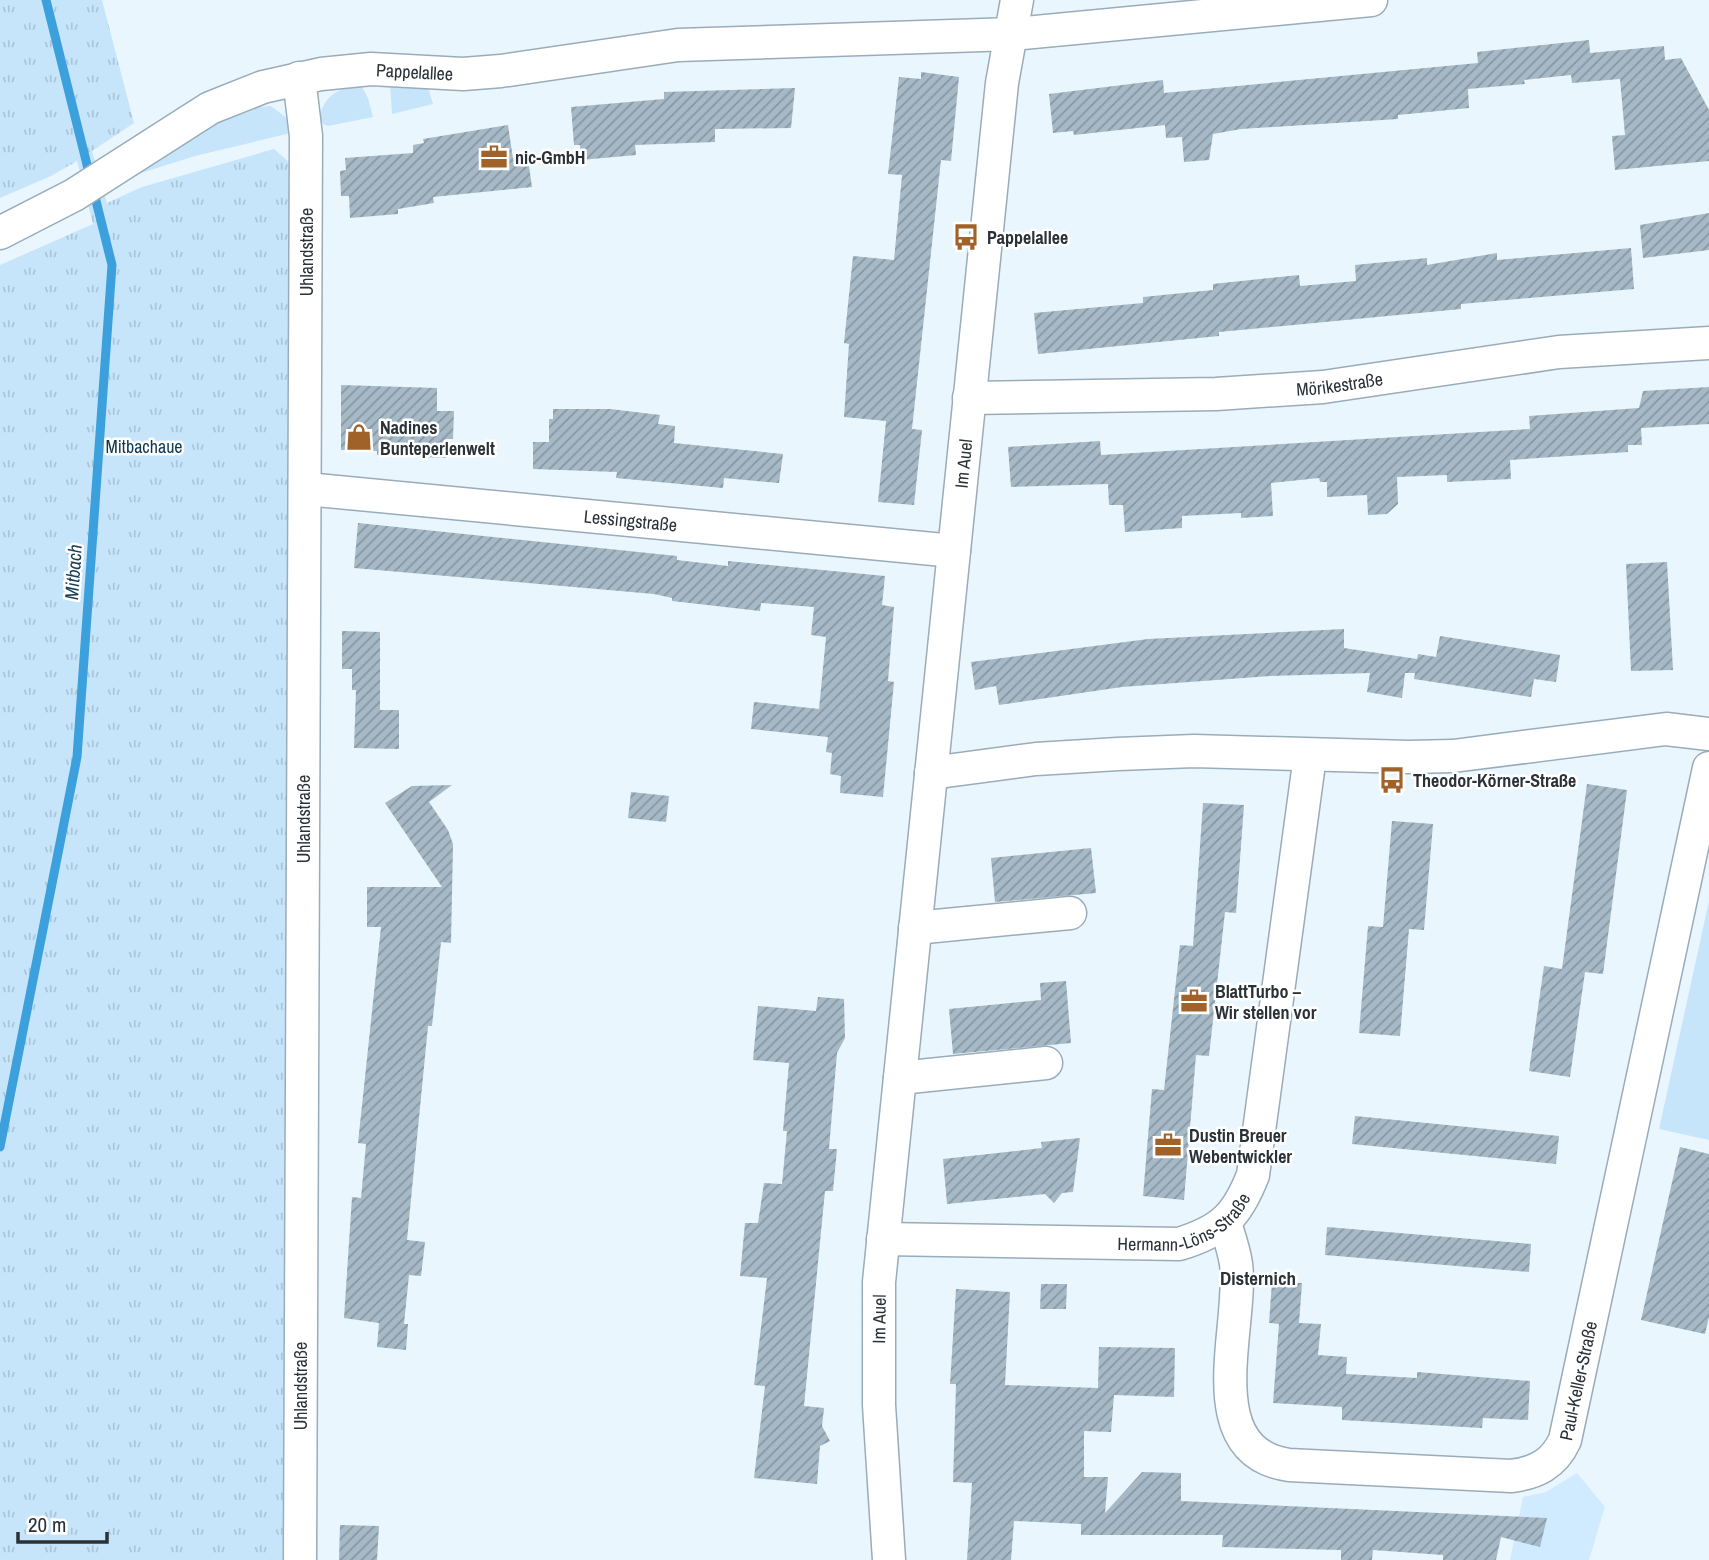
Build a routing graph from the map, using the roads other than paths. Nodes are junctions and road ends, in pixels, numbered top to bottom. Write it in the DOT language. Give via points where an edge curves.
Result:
graph roads {
  1 [pos="1017,0"];
  2 [pos="1371,0"];
  3 [pos="1013,34"];
  4 [pos="299,78"];
  5 [pos="0,233"];
  6 [pos="1709,343"];
  7 [pos="969,398"];
  8 [pos="306,489"];
  9 [pos="954,551"];
  10 [pos="1709,734"];
  11 [pos="1310,756"];
  12 [pos="1709,768"];
  13 [pos="931,773"];
  14 [pos="1070,913"];
  15 [pos="915,928"];
  16 [pos="1046,1063"];
  17 [pos="900,1078"];
  18 [pos="1225,1223"];
  19 [pos="883,1240"];
  20 [pos="300,1560"];
  21 [pos="889,1560"];
  1 -- 3 [label="street, Im Auel"];
  2 -- 3 [label="street, Pappelallee"];
  3 -- 4 [label="street, Pappelallee" via="692,44 511,70 463,74 371,69"];
  3 -- 7 [label="street, Im Auel" via="1003,83"];
  4 -- 5 [label="street, Pappelallee" via="210,108 92,183"];
  4 -- 8 [label="street, Uhlandstraße" via="306,136"];
  6 -- 7 [label="street, Mörikestraße" via="1559,352 1323,387 1216,394"];
  7 -- 9 [label="street, Im Auel"];
  8 -- 9 [label="street, Lessingstraße"];
  8 -- 20 [label="street, Uhlandstraße"];
  9 -- 13 [label="street, Im Auel"];
  10 -- 11 [label="street" via="1666,729 1452,755"];
  11 -- 13 [label="street" via="1194,751 1118,754"];
  11 -- 18 [label="street, Hermann-Löns-Straße" via="1253,1175 1243,1200"];
  12 -- 18 [label="street, Paul-Keller-Straße" via="1565,1440 1545,1467 1511,1476 1289,1465 1260,1454 1243,1436 1231,1410 1236,1265"];
  13 -- 15 [label="street, Im Auel"];
  14 -- 15 [label="street"];
  15 -- 17 [label="street, Im Auel"];
  16 -- 17 [label="street"];
  17 -- 19 [label="street, Im Auel"];
  18 -- 19 [label="street, Hermann-Löns-Straße" via="1195,1239 1159,1245"];
  19 -- 21 [label="street, Im Auel" via="878,1353"];
}
